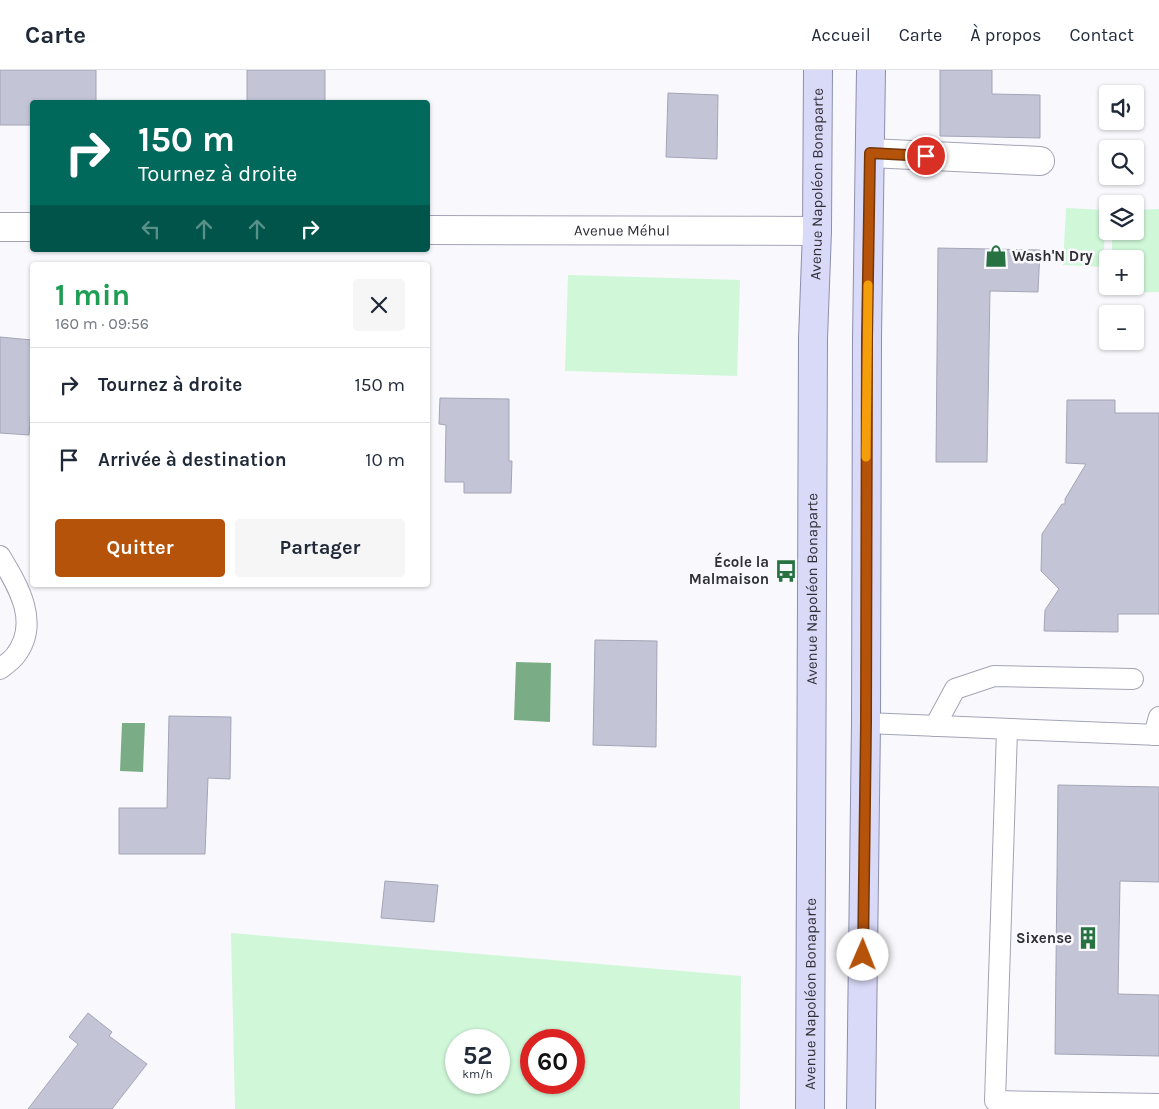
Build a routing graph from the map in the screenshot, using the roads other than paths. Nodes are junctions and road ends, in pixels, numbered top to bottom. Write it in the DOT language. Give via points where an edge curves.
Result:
graph roads {
  1 [pos="818,70"];
  2 [pos="871,70"];
  3 [pos="870,153"];
  4 [pos="1040,161"];
  5 [pos="0,227"];
  6 [pos="30,227"];
  7 [pos="430,230"];
  8 [pos="817,231"];
  9 [pos="0,556"];
  10 [pos="0,669"];
  11 [pos="1133,679"];
  12 [pos="866,723"];
  13 [pos="934,726"];
  14 [pos="1158,729"];
  15 [pos="1007,730"];
  16 [pos="1159,1104"];
  17 [pos="810,1109"];
  18 [pos="861,1109"];
  1 -- 8 [label="main road, Avenue Napoléon Bonaparte"];
  2 -- 3 [label="main road"];
  3 -- 4 [label="street"];
  3 -- 12 [label="main road"];
  5 -- 6 [label="street"];
  7 -- 8 [label="street, Avenue Méhul"];
  8 -- 17 [label="main road, Avenue Napoléon Bonaparte" via="813,350"];
  9 -- 10 [label="lane" via="26,606 26,634 15,656"];
  11 -- 13 [label="lane" via="994,676 956,689"];
  12 -- 13 [label="lane"];
  12 -- 18 [label="main road"];
  13 -- 15 [label="lane"];
  14 -- 15 [label="lane"];
  15 -- 16 [label="lane" via="995,1101"];
}
